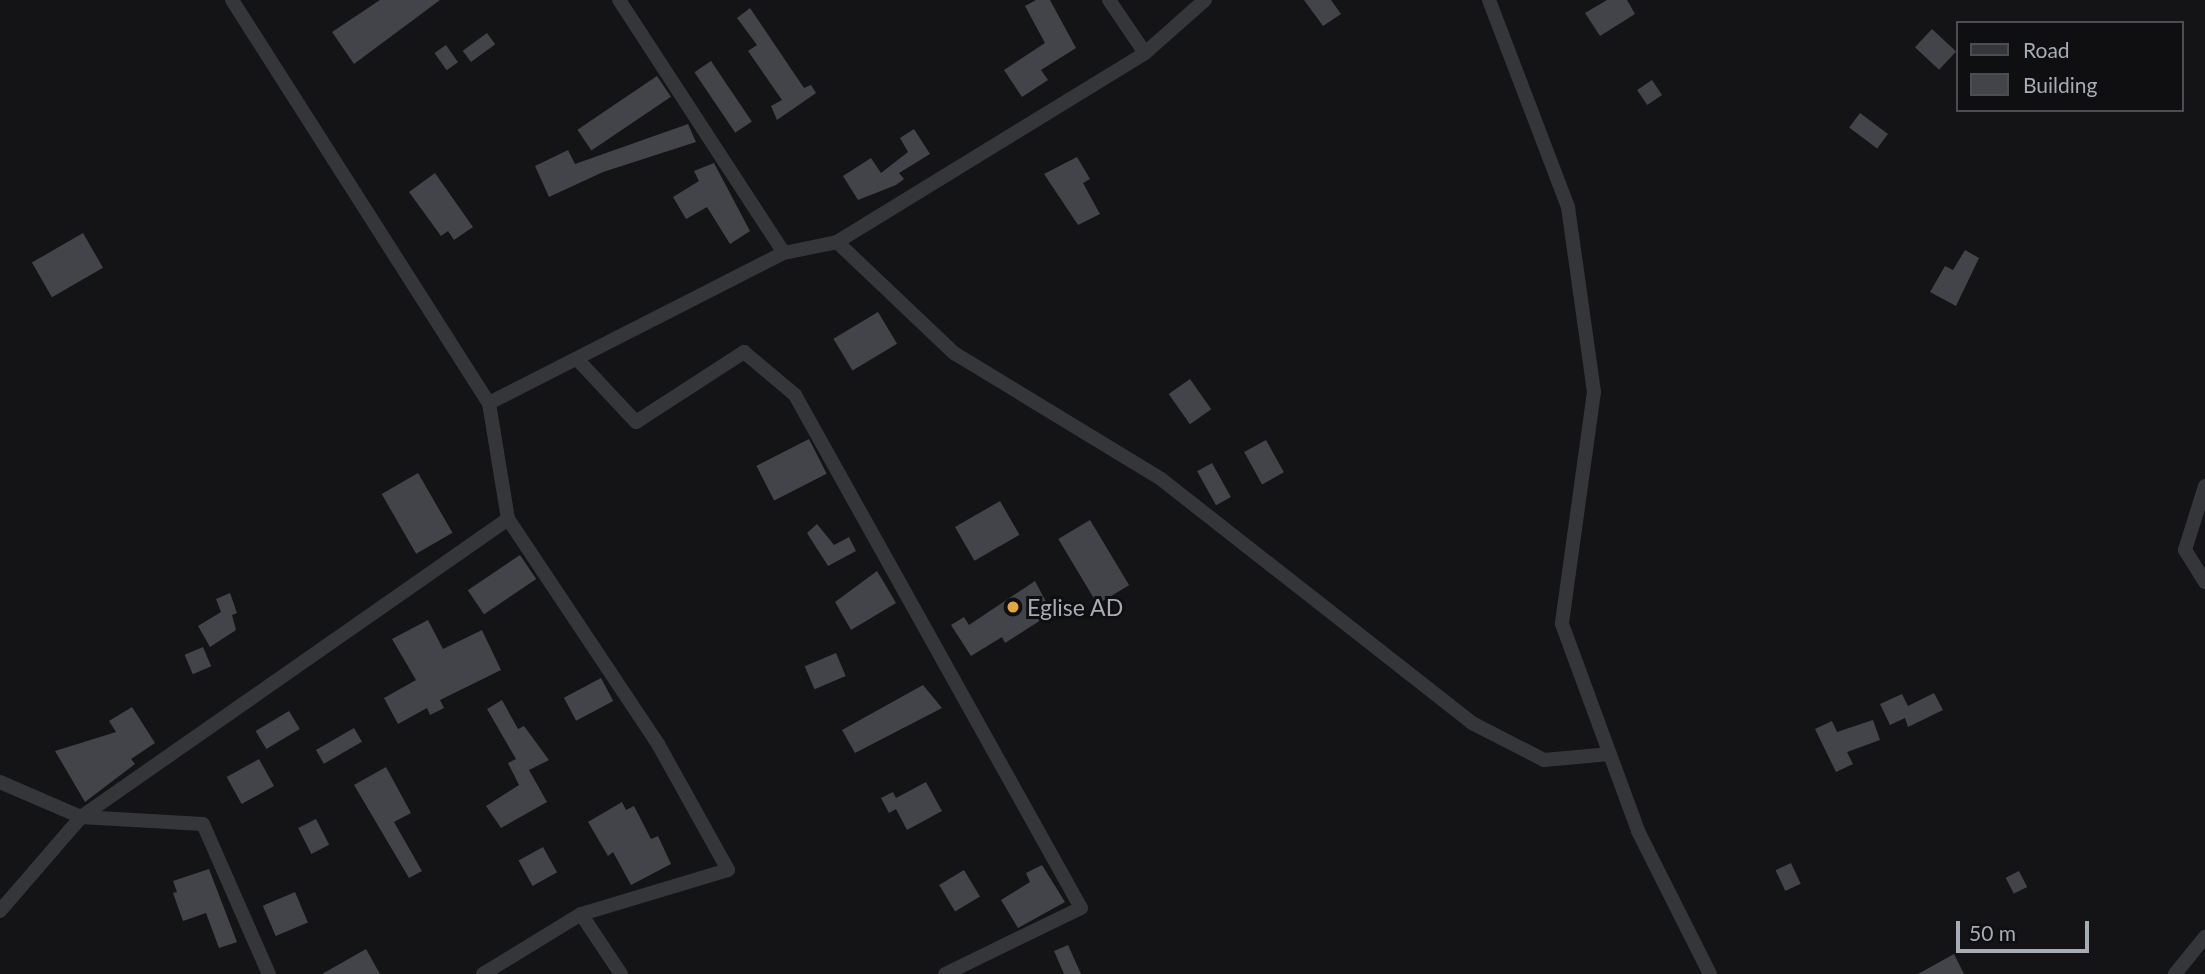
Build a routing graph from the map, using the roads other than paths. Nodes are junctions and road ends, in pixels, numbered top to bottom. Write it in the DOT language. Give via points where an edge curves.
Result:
graph roads {
  1 [pos="232,0"];
  2 [pos="619,0"];
  3 [pos="1109,0"];
  4 [pos="1205,0"];
  5 [pos="1489,0"];
  6 [pos="1145,53"];
  7 [pos="837,242"];
  8 [pos="784,253"];
  9 [pos="577,359"];
  10 [pos="489,403"];
  11 [pos="2205,486"];
  12 [pos="508,519"];
  13 [pos="2205,582"];
  14 [pos="1610,754"];
  15 [pos="0,782"];
  16 [pos="81,817"];
  17 [pos="0,911"];
  18 [pos="581,914"];
  19 [pos="2205,937"];
  20 [pos="269,974"];
  21 [pos="483,974"];
  22 [pos="621,974"];
  23 [pos="945,974"];
  24 [pos="1710,974"];
  25 [pos="2175,974"];
  1 -- 10 [label="street"];
  2 -- 8 [label="street"];
  3 -- 6 [label="street"];
  4 -- 6 [label="street"];
  5 -- 14 [label="street" via="1567,208 1594,392 1562,624"];
  6 -- 7 [label="street"];
  7 -- 8 [label="street"];
  7 -- 14 [label="street" via="954,353 1161,479 1472,723 1544,760"];
  8 -- 9 [label="street"];
  9 -- 10 [label="street"];
  9 -- 23 [label="street" via="636,422 744,352 795,395 1081,908"];
  10 -- 12 [label="street"];
  11 -- 13 [label="street" via="2185,550"];
  12 -- 16 [label="street"];
  12 -- 18 [label="street" via="658,744 728,870"];
  14 -- 24 [label="street" via="1638,831"];
  15 -- 16 [label="street"];
  16 -- 17 [label="street"];
  16 -- 20 [label="street" via="203,824"];
  18 -- 21 [label="street"];
  18 -- 22 [label="street"];
  19 -- 25 [label="street"];
}
